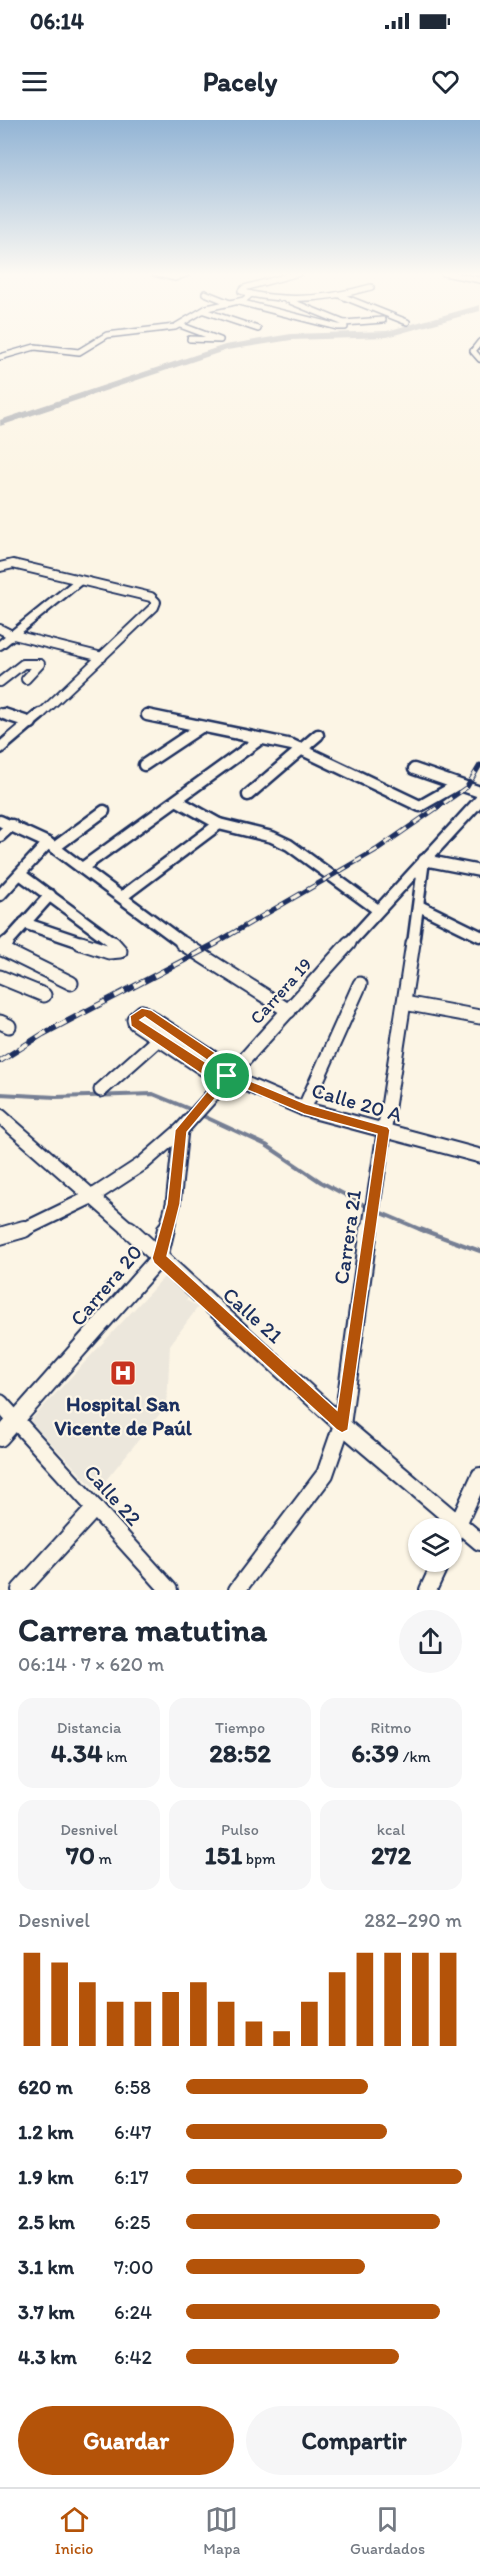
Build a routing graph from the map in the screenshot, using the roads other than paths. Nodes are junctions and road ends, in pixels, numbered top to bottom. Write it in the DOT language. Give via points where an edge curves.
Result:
graph roads {
  1 [pos="96,342"];
  2 [pos="480,342"];
  3 [pos="0,357"];
  4 [pos="480,359"];
  5 [pos="0,567"];
  6 [pos="79,581"];
  7 [pos="0,628"];
  8 [pos="10,634"];
  9 [pos="0,645"];
  10 [pos="102,657"];
  11 [pos="26,679"];
  12 [pos="0,682"];
  13 [pos="0,713"];
  14 [pos="147,715"];
  15 [pos="31,723"];
  16 [pos="201,727"];
  17 [pos="318,735"];
  18 [pos="259,740"];
  19 [pos="0,748"];
  20 [pos="303,750"];
  21 [pos="144,765"];
  22 [pos="414,768"];
  23 [pos="457,785"];
  24 [pos="480,792"];
  25 [pos="248,795"];
  26 [pos="480,800"];
  27 [pos="178,801"];
  28 [pos="104,811"];
  29 [pos="475,813"];
  30 [pos="0,821"];
  31 [pos="219,824"];
  32 [pos="12,825"];
  33 [pos="0,836"];
  34 [pos="51,846"];
  35 [pos="424,860"];
  36 [pos="82,868"];
  37 [pos="480,871"];
  38 [pos="20,874"];
  39 [pos="0,895"];
  40 [pos="50,895"];
  41 [pos="123,896"];
  42 [pos="419,906"];
  43 [pos="378,910"];
  44 [pos="24,923"];
  45 [pos="480,936"];
  46 [pos="1,948"];
  47 [pos="0,977"];
  48 [pos="71,983"];
  49 [pos="360,984"];
  50 [pos="44,995"];
  51 [pos="404,1003"];
  52 [pos="289,1011"];
  53 [pos="480,1017"];
  54 [pos="170,1029"];
  55 [pos="158,1039"];
  56 [pos="227,1076"];
  57 [pos="101,1090"];
  58 [pos="304,1109"];
  59 [pos="0,1116"];
  60 [pos="184,1128"];
  61 [pos="384,1130"];
  62 [pos="480,1156"];
  63 [pos="93,1196"];
  64 [pos="0,1236"];
  65 [pos="159,1258"];
  66 [pos="0,1403"];
  67 [pos="16,1421"];
  68 [pos="342,1425"];
  69 [pos="0,1438"];
  70 [pos="480,1476"];
  71 [pos="95,1508"];
  72 [pos="442,1518"];
  73 [pos="461,1518"];
  74 [pos="462,1533"];
  75 [pos="480,1542"];
  76 [pos="436,1572"];
  77 [pos="20,1590"];
  78 [pos="169,1590"];
  79 [pos="237,1590"];
  80 [pos="428,1590"];
  1 -- 3 [label="street" via="79,352 35,347"];
  2 -- 4 [label="street" via="473,351"];
  5 -- 6 [label="street" via="13,564"];
  6 -- 8 [label="street"];
  6 -- 10 [label="street" via="151,597 156,602"];
  7 -- 8 [label="street"];
  8 -- 9 [label="street"];
  8 -- 10 [label="street"];
  10 -- 15 [label="street"];
  11 -- 12 [label="street" via="40,664 23,664"];
  13 -- 15 [label="street"];
  14 -- 16 [label="street"];
  15 -- 19 [label="street"];
  16 -- 18 [label="street"];
  16 -- 21 [label="street"];
  17 -- 20 [label="street"];
  18 -- 20 [label="street"];
  18 -- 27 [label="street"];
  20 -- 23 [label="street" via="420,806"];
  20 -- 25 [label="street"];
  22 -- 23 [label="street"];
  23 -- 24 [label="street"];
  26 -- 29 [label="street, Carrera 19"];
  27 -- 31 [label="street"];
  27 -- 36 [label="street"];
  28 -- 34 [label="street"];
  29 -- 35 [label="street, Carrera 19"];
  30 -- 32 [label="street"];
  31 -- 41 [label="street"];
  31 -- 43 [label="street" via="289,845"];
  32 -- 33 [label="street"];
  32 -- 34 [label="street"];
  34 -- 36 [label="street"];
  34 -- 38 [label="street"];
  35 -- 37 [label="street"];
  35 -- 42 [label="street, Carrera 21"];
  35 -- 43 [label="street, Carrera 19"];
  36 -- 41 [label="street"];
  38 -- 39 [label="street"];
  38 -- 40 [label="street"];
  40 -- 44 [label="street"];
  40 -- 44 [label="street" via="120,951 115,954"];
  41 -- 52 [label="street" via="197,954"];
  42 -- 45 [label="street"];
  42 -- 51 [label="street, Carrera 21"];
  43 -- 52 [label="street, Carrera 19"];
  44 -- 46 [label="street"];
  46 -- 48 [label="street"];
  47 -- 50 [label="street"];
  49 -- 58 [label="street"];
  51 -- 53 [label="street"];
  51 -- 61 [label="street, Carrera 21"];
  52 -- 56 [label="street, Carrera 19"];
  54 -- 55 [label="street"];
  54 -- 55 [label="street, Calle 20 A" via="147,1013 137,1015 135,1023"];
  54 -- 56 [label="street, Calle 20 A" via="222,1064"];
  55 -- 56 [label="street, Calle 20 A" via="213,1076"];
  55 -- 57 [label="street"];
  56 -- 58 [label="street, Calle 20 A"];
  56 -- 60 [label="street, Carrera 19"];
  58 -- 61 [label="street, Calle 20 A"];
  59 -- 63 [label="street, Calle 21"];
  60 -- 63 [label="street, Carrera 19" via="142,1164"];
  60 -- 65 [label="street, Carrera 20" via="173,1204"];
  61 -- 62 [label="street, Calle 20 A"];
  61 -- 68 [label="street, Carrera 21"];
  63 -- 64 [label="street, Carrera 19" via="25,1229"];
  63 -- 65 [label="street, Calle 21"];
  65 -- 67 [label="street, Carrera 20"];
  65 -- 68 [label="street, Calle 21"];
  66 -- 67 [label="street, Calle 22"];
  67 -- 69 [label="street, Carrera 20"];
  67 -- 71 [label="street, Calle 22"];
  68 -- 72 [label="street, Calle 21"];
  68 -- 79 [label="street, Carrera 21" via="325,1474"];
  70 -- 73 [label="street"];
  71 -- 77 [label="street"];
  71 -- 78 [label="street, Calle 22"];
  74 -- 75 [label="street, Calle 21"];
  76 -- 80 [label="street"];
}
